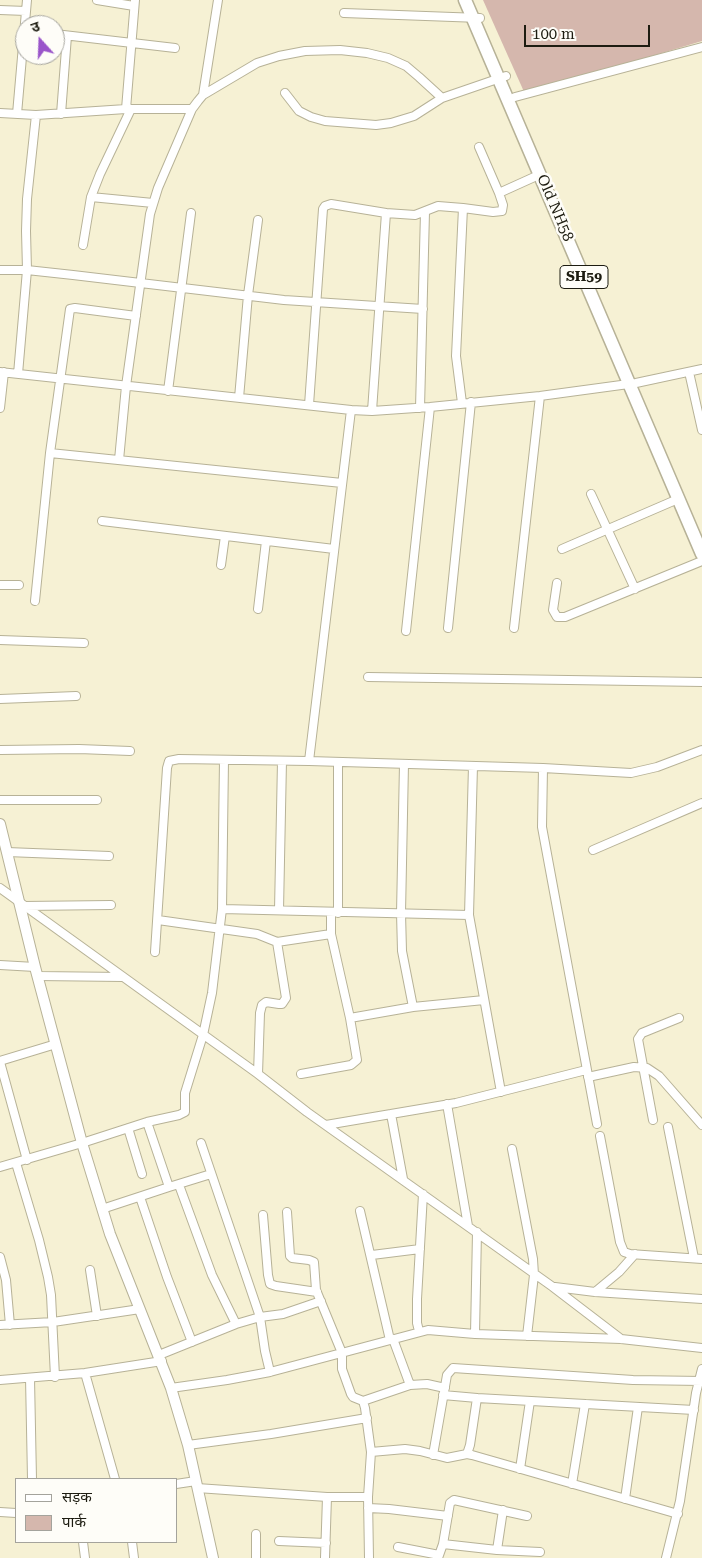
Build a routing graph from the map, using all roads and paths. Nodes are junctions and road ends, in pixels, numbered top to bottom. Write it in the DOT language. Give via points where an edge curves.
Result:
graph roads {
  1 [pos="27,0"];
  2 [pos="97,0"];
  3 [pos="218,0"];
  4 [pos="465,0"];
  5 [pos="472,0"];
  6 [pos="134,3"];
  7 [pos="0,10"];
  8 [pos="26,11"];
  9 [pos="344,12"];
  10 [pos="26,15"];
  11 [pos="476,18"];
  12 [pos="67,36"];
  13 [pos="131,43"];
  14 [pos="702,47"];
  15 [pos="175,48"];
  16 [pos="22,65"];
  17 [pos="503,77"];
  18 [pos="286,94"];
  19 [pos="204,95"];
  20 [pos="442,98"];
  21 [pos="515,98"];
  22 [pos="129,109"];
  23 [pos="192,109"];
  24 [pos="0,113"];
  25 [pos="17,114"];
  26 [pos="61,114"];
  27 [pos="36,115"];
  28 [pos="479,147"];
  29 [pos="540,168"];
  30 [pos="498,192"];
  31 [pos="91,197"];
  32 [pos="152,203"];
  33 [pos="463,208"];
  34 [pos="190,212"];
  35 [pos="425,212"];
  36 [pos="386,213"];
  37 [pos="258,220"];
  38 [pos="83,245"];
  39 [pos="0,270"];
  40 [pos="27,270"];
  41 [pos="141,284"];
  42 [pos="181,289"];
  43 [pos="248,295"];
  44 [pos="316,303"];
  45 [pos="380,306"];
  46 [pos="423,309"];
  47 [pos="136,316"];
  48 [pos="702,370"];
  49 [pos="2,372"];
  50 [pos="690,372"];
  51 [pos="18,374"];
  52 [pos="61,379"];
  53 [pos="633,384"];
  54 [pos="126,386"];
  55 [pos="168,391"];
  56 [pos="540,396"];
  57 [pos="239,398"];
  58 [pos="471,402"];
  59 [pos="462,403"];
  60 [pos="309,405"];
  61 [pos="430,407"];
  62 [pos="0,408"];
  63 [pos="420,408"];
  64 [pos="351,410"];
  65 [pos="372,411"];
  66 [pos="702,430"];
  67 [pos="50,453"];
  68 [pos="119,460"];
  69 [pos="342,483"];
  70 [pos="590,494"];
  71 [pos="678,499"];
  72 [pos="102,521"];
  73 [pos="607,530"];
  74 [pos="225,536"];
  75 [pos="702,538"];
  76 [pos="266,541"];
  77 [pos="334,549"];
  78 [pos="562,549"];
  79 [pos="702,554"];
  80 [pos="702,561"];
  81 [pos="221,565"];
  82 [pos="557,583"];
  83 [pos="0,585"];
  84 [pos="19,585"];
  85 [pos="635,589"];
  86 [pos="35,601"];
  87 [pos="258,609"];
  88 [pos="448,628"];
  89 [pos="514,628"];
  90 [pos="406,631"];
  91 [pos="0,640"];
  92 [pos="84,643"];
  93 [pos="368,676"];
  94 [pos="702,682"];
  95 [pos="76,696"];
  96 [pos="0,699"];
  97 [pos="0,750"];
  98 [pos="702,750"];
  99 [pos="130,752"];
  100 [pos="224,760"];
  101 [pos="282,761"];
  102 [pos="309,761"];
  103 [pos="338,762"];
  104 [pos="404,764"];
  105 [pos="473,766"];
  106 [pos="543,768"];
  107 [pos="0,800"];
  108 [pos="97,800"];
  109 [pos="702,803"];
  110 [pos="0,824"];
  111 [pos="593,850"];
  112 [pos="7,852"];
  113 [pos="109,856"];
  114 [pos="0,888"];
  115 [pos="22,904"];
  116 [pos="111,905"];
  117 [pos="222,909"];
  118 [pos="279,910"];
  119 [pos="334,913"];
  120 [pos="400,913"];
  121 [pos="469,915"];
  122 [pos="158,920"];
  123 [pos="220,928"];
  124 [pos="331,934"];
  125 [pos="277,942"];
  126 [pos="155,952"];
  127 [pos="0,965"];
  128 [pos="36,971"];
  129 [pos="124,978"];
  130 [pos="484,1000"];
  131 [pos="413,1008"];
  132 [pos="350,1018"];
  133 [pos="679,1018"];
  134 [pos="203,1035"];
  135 [pos="56,1044"];
  136 [pos="0,1062"];
  137 [pos="643,1067"];
  138 [pos="258,1074"];
  139 [pos="301,1074"];
  140 [pos="587,1074"];
  141 [pos="500,1092"];
  142 [pos="447,1104"];
  143 [pos="391,1114"];
  144 [pos="653,1120"];
  145 [pos="147,1122"];
  146 [pos="597,1124"];
  147 [pos="326,1125"];
  148 [pos="702,1125"];
  149 [pos="668,1127"];
  150 [pos="128,1128"];
  151 [pos="600,1136"];
  152 [pos="82,1143"];
  153 [pos="201,1143"];
  154 [pos="512,1150"];
  155 [pos="26,1160"];
  156 [pos="16,1163"];
  157 [pos="0,1167"];
  158 [pos="142,1174"];
  159 [pos="211,1174"];
  160 [pos="403,1179"];
  161 [pos="179,1185"];
  162 [pos="170,1187"];
  163 [pos="423,1194"];
  164 [pos="140,1197"];
  165 [pos="102,1209"];
  166 [pos="360,1210"];
  167 [pos="288,1212"];
  168 [pos="263,1215"];
  169 [pos="468,1226"];
  170 [pos="477,1232"];
  171 [pos="420,1249"];
  172 [pos="635,1254"];
  173 [pos="372,1255"];
  174 [pos="0,1257"];
  175 [pos="698,1258"];
  176 [pos="90,1270"];
  177 [pos="534,1275"];
  178 [pos="552,1287"];
  179 [pos="317,1292"];
  180 [pos="595,1292"];
  181 [pos="702,1299"];
  182 [pos="321,1302"];
  183 [pos="140,1309"];
  184 [pos="97,1316"];
  185 [pos="260,1317"];
  186 [pos="53,1322"];
  187 [pos="236,1324"];
  188 [pos="0,1325"];
  189 [pos="10,1325"];
  190 [pos="420,1330"];
  191 [pos="475,1334"];
  192 [pos="527,1336"];
  193 [pos="621,1339"];
  194 [pos="391,1340"];
  195 [pos="192,1342"];
  196 [pos="702,1348"];
  197 [pos="342,1354"];
  198 [pos="160,1358"];
  199 [pos="702,1368"];
  200 [pos="270,1372"];
  201 [pos="85,1373"];
  202 [pos="55,1377"];
  203 [pos="30,1378"];
  204 [pos="0,1380"];
  205 [pos="700,1381"];
  206 [pos="410,1385"];
  207 [pos="171,1388"];
  208 [pos="444,1391"];
  209 [pos="699,1395"];
  210 [pos="477,1398"];
  211 [pos="363,1401"];
  212 [pos="530,1401"];
  213 [pos="585,1404"];
  214 [pos="638,1407"];
  215 [pos="694,1410"];
  216 [pos="367,1418"];
  217 [pos="188,1444"];
  218 [pos="371,1452"];
  219 [pos="467,1454"];
  220 [pos="433,1455"];
  221 [pos="520,1469"];
  222 [pos="32,1478"];
  223 [pos="115,1478"];
  224 [pos="178,1484"];
  225 [pos="196,1484"];
  226 [pos="572,1484"];
  227 [pos="327,1497"];
  228 [pos="368,1497"];
  229 [pos="625,1499"];
  230 [pos="368,1508"];
  231 [pos="503,1510"];
  232 [pos="0,1512"];
  233 [pos="15,1513"];
  234 [pos="678,1514"];
  235 [pos="448,1516"];
  236 [pos="527,1516"];
  237 [pos="256,1534"];
  238 [pos="279,1541"];
  239 [pos="83,1543"];
  240 [pos="132,1543"];
  241 [pos="326,1543"];
  242 [pos="443,1544"];
  243 [pos="398,1547"];
  244 [pos="497,1550"];
  245 [pos="540,1552"];
  246 [pos="439,1556"];
  247 [pos="85,1558"];
  248 [pos="134,1558"];
  249 [pos="213,1558"];
  250 [pos="256,1558"];
  251 [pos="325,1558"];
  252 [pos="369,1558"];
  253 [pos="666,1558"];
  1 -- 8 [label="street"];
  2 -- 6 [label="street"];
  3 -- 19 [label="street"];
  4 -- 11 [label="main road, Old NH58 / SH59"];
  5 -- 11 [label="main road, Old NH58 / SH59"];
  6 -- 13 [label="street"];
  7 -- 8 [label="street"];
  8 -- 10 [label="street"];
  9 -- 11 [label="street"];
  11 -- 17 [label="main road, Old NH58 / SH59"];
  12 -- 13 [label="street"];
  12 -- 26 [label="street"];
  13 -- 15 [label="street"];
  13 -- 22 [label="street"];
  14 -- 21 [label="street"];
  16 -- 25 [label="street"];
  17 -- 20 [label="street"];
  17 -- 21 [label="main road, Old NH58 / SH59"];
  17 -- 29 [label="main road, Old NH58 / SH59"];
  18 -- 20 [label="street" via="299,111 311,117 376,125 414,116"];
  19 -- 20 [label="street" via="257,63 305,51 340,50 388,58 406,66"];
  19 -- 23 [label="street"];
  21 -- 29 [label="main road, Old NH58 / SH59"];
  22 -- 23 [label="street"];
  22 -- 26 [label="street"];
  22 -- 31 [label="street"];
  23 -- 32 [label="street"];
  24 -- 25 [label="street"];
  25 -- 27 [label="street"];
  26 -- 27 [label="street"];
  27 -- 40 [label="street" via="26,215"];
  28 -- 30 [label="street"];
  29 -- 30 [label="street"];
  29 -- 53 [label="main road, Old NH58 / SH59"];
  30 -- 33 [label="street" via="502,211"];
  31 -- 32 [label="street"];
  31 -- 38 [label="street"];
  32 -- 41 [label="street"];
  33 -- 35 [label="street" via="438,206"];
  33 -- 59 [label="street" via="456,356"];
  34 -- 42 [label="street"];
  35 -- 36 [label="street" via="410,215"];
  35 -- 46 [label="street"];
  36 -- 44 [label="street" via="331,204 325,206"];
  36 -- 45 [label="street"];
  37 -- 43 [label="street"];
  39 -- 40 [label="street"];
  40 -- 41 [label="street"];
  40 -- 51 [label="street"];
  41 -- 42 [label="street"];
  41 -- 47 [label="street"];
  42 -- 43 [label="street"];
  42 -- 55 [label="street"];
  43 -- 44 [label="street"];
  43 -- 57 [label="street"];
  44 -- 45 [label="street"];
  44 -- 60 [label="street"];
  45 -- 46 [label="street"];
  45 -- 65 [label="street"];
  46 -- 63 [label="street"];
  47 -- 52 [label="street" via="70,309"];
  47 -- 54 [label="street"];
  48 -- 50 [label="street"];
  49 -- 51 [label="street"];
  49 -- 62 [label="street"];
  50 -- 53 [label="street"];
  50 -- 66 [label="street"];
  51 -- 52 [label="street"];
  52 -- 54 [label="street"];
  52 -- 67 [label="street"];
  53 -- 56 [label="street"];
  53 -- 71 [label="main road, Old NH58 / SH59"];
  53 -- 75 [label="main road, Old NH58 / SH59"];
  54 -- 55 [label="street"];
  54 -- 68 [label="street"];
  55 -- 57 [label="street"];
  56 -- 58 [label="street"];
  56 -- 89 [label="street"];
  57 -- 60 [label="street"];
  58 -- 59 [label="street"];
  58 -- 88 [label="street"];
  59 -- 61 [label="street"];
  60 -- 64 [label="street"];
  61 -- 63 [label="street"];
  61 -- 90 [label="street"];
  63 -- 65 [label="street"];
  64 -- 65 [label="street"];
  64 -- 69 [label="street"];
  67 -- 68 [label="street"];
  67 -- 86 [label="street"];
  68 -- 69 [label="street"];
  69 -- 77 [label="street"];
  70 -- 73 [label="street"];
  71 -- 73 [label="street"];
  71 -- 79 [label="main road, Old NH58 / SH59"];
  72 -- 74 [label="street"];
  73 -- 78 [label="street"];
  73 -- 85 [label="street"];
  74 -- 76 [label="street"];
  74 -- 81 [label="street"];
  76 -- 77 [label="street"];
  76 -- 87 [label="street"];
  77 -- 102 [label="street"];
  80 -- 85 [label="street"];
  82 -- 85 [label="street" via="553,610 557,617"];
  83 -- 84 [label="street"];
  91 -- 92 [label="street"];
  93 -- 94 [label="street"];
  95 -- 96 [label="street"];
  97 -- 99 [label="street"];
  98 -- 106 [label="street" via="631,773"];
  100 -- 101 [label="street"];
  100 -- 117 [label="street"];
  100 -- 122 [label="street" via="179,759 167,764"];
  101 -- 102 [label="street"];
  101 -- 118 [label="street"];
  102 -- 103 [label="street"];
  103 -- 104 [label="street"];
  103 -- 119 [label="street"];
  104 -- 105 [label="street"];
  104 -- 120 [label="street"];
  105 -- 106 [label="street"];
  105 -- 121 [label="street"];
  106 -- 140 [label="street" via="542,827"];
  107 -- 108 [label="street"];
  109 -- 111 [label="street"];
  110 -- 112 [label="street"];
  112 -- 113 [label="street"];
  112 -- 115 [label="street"];
  114 -- 115 [label="street"];
  115 -- 116 [label="street"];
  115 -- 128 [label="street"];
  115 -- 129 [label="street"];
  117 -- 118 [label="street"];
  117 -- 123 [label="street"];
  118 -- 119 [label="street"];
  119 -- 120 [label="street"];
  119 -- 124 [label="street"];
  120 -- 121 [label="street"];
  120 -- 131 [label="street" via="402,951"];
  121 -- 130 [label="street"];
  122 -- 123 [label="street"];
  122 -- 126 [label="street"];
  123 -- 125 [label="street" via="257,934"];
  123 -- 134 [label="street"];
  124 -- 125 [label="street"];
  124 -- 132 [label="street"];
  125 -- 138 [label="street" via="286,998 279,1004 266,1002 262,1005"];
  127 -- 128 [label="street"];
  128 -- 129 [label="street"];
  128 -- 135 [label="street"];
  129 -- 134 [label="street"];
  130 -- 131 [label="street"];
  130 -- 141 [label="street"];
  131 -- 132 [label="street"];
  132 -- 139 [label="street" via="357,1057 355,1062"];
  133 -- 137 [label="street" via="639,1035"];
  134 -- 138 [label="street"];
  134 -- 145 [label="street" via="185,1092 185,1112"];
  135 -- 136 [label="street"];
  135 -- 152 [label="street"];
  136 -- 155 [label="street"];
  137 -- 140 [label="street"];
  137 -- 144 [label="street"];
  137 -- 148 [label="street" via="654,1071"];
  138 -- 147 [label="street"];
  140 -- 141 [label="street"];
  140 -- 146 [label="street"];
  141 -- 142 [label="street"];
  142 -- 143 [label="street"];
  142 -- 169 [label="street"];
  143 -- 147 [label="street"];
  143 -- 160 [label="street"];
  145 -- 150 [label="street"];
  145 -- 162 [label="street"];
  147 -- 160 [label="street"];
  149 -- 175 [label="street"];
  150 -- 152 [label="street"];
  150 -- 158 [label="street"];
  151 -- 172 [label="street" via="620,1242 624,1252"];
  152 -- 155 [label="street"];
  152 -- 165 [label="street"];
  153 -- 159 [label="street"];
  154 -- 177 [label="street"];
  155 -- 156 [label="street"];
  156 -- 157 [label="street"];
  156 -- 186 [label="street" via="45,1262"];
  159 -- 161 [label="street"];
  159 -- 185 [label="street"];
  160 -- 163 [label="street"];
  161 -- 162 [label="street"];
  161 -- 187 [label="street" via="212,1275"];
  162 -- 164 [label="street"];
  163 -- 169 [label="street"];
  163 -- 171 [label="street"];
  164 -- 165 [label="street"];
  164 -- 195 [label="street"];
  165 -- 183 [label="street"];
  166 -- 173 [label="street"];
  167 -- 179 [label="street" via="290,1256 314,1262"];
  168 -- 179 [label="street" via="270,1284"];
  169 -- 170 [label="street"];
  170 -- 177 [label="street"];
  170 -- 191 [label="street"];
  171 -- 173 [label="street"];
  171 -- 190 [label="street" via="417,1323"];
  172 -- 175 [label="street"];
  172 -- 180 [label="street" via="620,1272"];
  173 -- 194 [label="street"];
  174 -- 189 [label="street" via="6,1280"];
  176 -- 184 [label="street"];
  177 -- 178 [label="street"];
  177 -- 192 [label="street"];
  178 -- 180 [label="street"];
  178 -- 193 [label="street"];
  179 -- 182 [label="street"];
  180 -- 181 [label="street"];
  182 -- 185 [label="street" via="283,1314"];
  182 -- 197 [label="street"];
  183 -- 184 [label="street"];
  183 -- 198 [label="street"];
  184 -- 186 [label="street"];
  185 -- 187 [label="street"];
  185 -- 200 [label="street"];
  186 -- 189 [label="street"];
  186 -- 202 [label="street"];
  187 -- 195 [label="street"];
  188 -- 189 [label="street"];
  190 -- 191 [label="street"];
  190 -- 194 [label="street"];
  191 -- 192 [label="street"];
  192 -- 193 [label="street"];
  193 -- 196 [label="street"];
  194 -- 197 [label="street"];
  194 -- 206 [label="street"];
  195 -- 198 [label="street"];
  197 -- 200 [label="street"];
  197 -- 211 [label="street" via="342,1369 351,1394"];
  198 -- 201 [label="street"];
  198 -- 207 [label="street"];
  199 -- 205 [label="street"];
  200 -- 207 [label="street"];
  201 -- 202 [label="street"];
  201 -- 223 [label="street"];
  202 -- 203 [label="street"];
  203 -- 204 [label="street"];
  203 -- 222 [label="street"];
  205 -- 208 [label="street" via="458,1367 448,1372"];
  205 -- 209 [label="street"];
  206 -- 208 [label="street" via="427,1384"];
  206 -- 211 [label="street"];
  207 -- 217 [label="street"];
  208 -- 210 [label="street"];
  208 -- 220 [label="street"];
  209 -- 215 [label="street"];
  210 -- 212 [label="street"];
  210 -- 219 [label="street"];
  211 -- 216 [label="street"];
  212 -- 213 [label="street"];
  212 -- 221 [label="street"];
  213 -- 214 [label="street"];
  213 -- 226 [label="street"];
  214 -- 215 [label="street"];
  214 -- 229 [label="street"];
  215 -- 234 [label="street"];
  216 -- 217 [label="street"];
  216 -- 218 [label="street"];
  217 -- 225 [label="street"];
  218 -- 220 [label="street" via="405,1449"];
  218 -- 228 [label="street"];
  219 -- 220 [label="street" via="447,1458"];
  219 -- 221 [label="street"];
  221 -- 226 [label="street"];
  224 -- 225 [label="street"];
  225 -- 227 [label="street"];
  225 -- 249 [label="street"];
  226 -- 229 [label="street"];
  227 -- 228 [label="street"];
  227 -- 241 [label="street"];
  228 -- 230 [label="street"];
  229 -- 234 [label="street"];
  230 -- 235 [label="street"];
  230 -- 252 [label="street"];
  231 -- 235 [label="street" via="454,1500 450,1503"];
  231 -- 236 [label="street"];
  231 -- 244 [label="street"];
  232 -- 233 [label="street"];
  234 -- 253 [label="street"];
  235 -- 242 [label="street"];
  237 -- 250 [label="street"];
  238 -- 241 [label="street"];
  239 -- 247 [label="street"];
  240 -- 248 [label="street"];
  241 -- 251 [label="street"];
  242 -- 244 [label="street"];
  242 -- 246 [label="street"];
  243 -- 246 [label="street"];
  244 -- 245 [label="street"];
}
